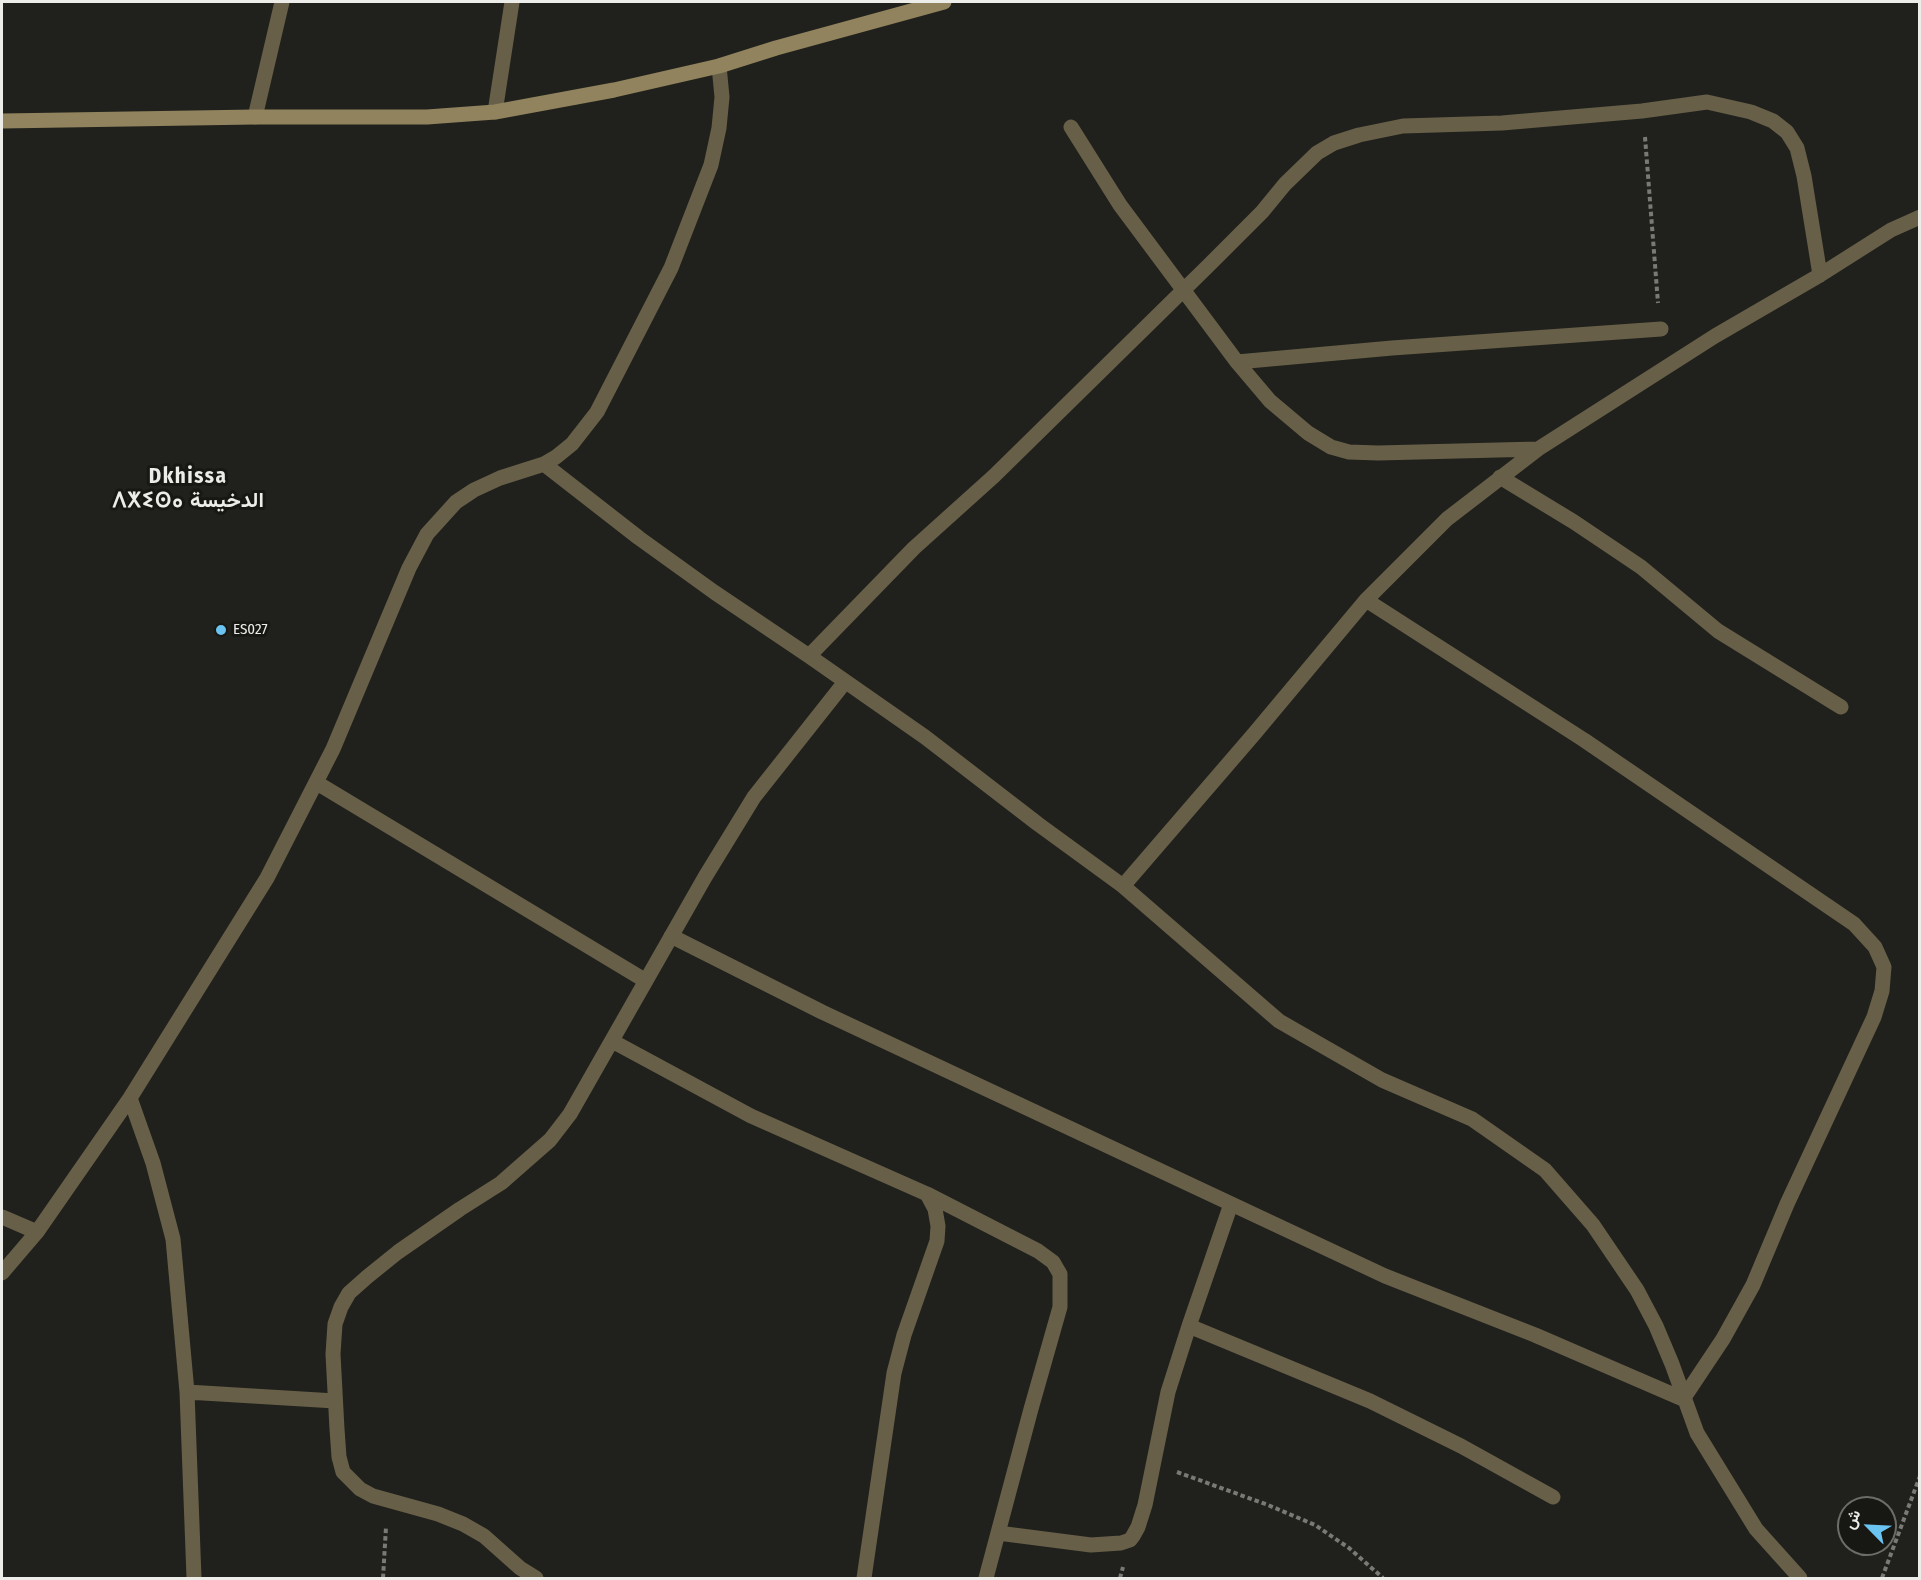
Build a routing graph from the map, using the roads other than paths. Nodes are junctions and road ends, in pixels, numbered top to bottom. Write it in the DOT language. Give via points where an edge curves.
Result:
graph roads {
  1 [pos="282,2"];
  2 [pos="512,2"];
  3 [pos="944,2"];
  4 [pos="719,66"];
  5 [pos="495,112"];
  6 [pos="255,117"];
  7 [pos="2,121"];
  8 [pos="1071,127"];
  9 [pos="1920,217"];
  10 [pos="1820,276"];
  11 [pos="1182,290"];
  12 [pos="1661,329"];
  13 [pos="1237,362"];
  14 [pos="1538,449"];
  15 [pos="544,464"];
  16 [pos="1500,477"];
  17 [pos="1366,600"];
  18 [pos="809,656"];
  19 [pos="845,682"];
  20 [pos="1841,708"];
  21 [pos="317,783"];
  22 [pos="1123,886"];
  23 [pos="671,936"];
  24 [pos="646,981"];
  25 [pos="612,1041"];
  26 [pos="130,1098"];
  27 [pos="927,1194"];
  28 [pos="1231,1204"];
  29 [pos="2,1217"];
  30 [pos="37,1232"];
  31 [pos="2,1273"];
  32 [pos="1189,1326"];
  33 [pos="188,1392"];
  34 [pos="1683,1399"];
  35 [pos="335,1401"];
  36 [pos="1553,1497"];
  37 [pos="998,1533"];
  38 [pos="194,1578"];
  39 [pos="536,1578"];
  40 [pos="864,1578"];
  41 [pos="986,1578"];
  42 [pos="1800,1578"];
  1 -- 6 [label="street"];
  2 -- 5 [label="street"];
  3 -- 4 [label="street"];
  4 -- 5 [label="street"];
  4 -- 15 [label="street" via="722,97 713,156 671,268 597,412 572,444"];
  5 -- 6 [label="street" via="427,117"];
  6 -- 7 [label="street"];
  8 -- 11 [label="street" via="1120,205"];
  9 -- 10 [label="street" via="1891,230"];
  10 -- 11 [label="street" via="1804,176 1797,148 1787,132 1762,117 1707,102 1502,123 1403,126 1334,143 1317,153"];
  10 -- 14 [label="street" via="1715,336"];
  11 -- 13 [label="street"];
  11 -- 18 [label="street" via="1002,468 914,548"];
  12 -- 13 [label="street"];
  13 -- 14 [label="street" via="1270,401 1331,447 1378,453"];
  14 -- 16 [label="street"];
  15 -- 18 [label="street" via="705,586"];
  15 -- 21 [label="street" via="474,490 456,502 428,534 409,568"];
  16 -- 17 [label="street" via="1447,519"];
  16 -- 20 [label="street" via="1641,567 1718,631"];
  17 -- 22 [label="street"];
  17 -- 34 [label="street" via="1584,740 1854,924 1875,947 1884,967 1875,1017 1753,1285 1724,1339"];
  18 -- 19 [label="street"];
  19 -- 22 [label="street"];
  19 -- 23 [label="street" via="754,797"];
  21 -- 24 [label="street"];
  21 -- 26 [label="street" via="267,878"];
  22 -- 34 [label="street" via="1279,1021 1382,1080 1472,1119 1545,1170 1593,1225 1637,1290 1660,1336"];
  23 -- 24 [label="street"];
  23 -- 28 [label="street" via="822,1012"];
  24 -- 25 [label="street"];
  25 -- 27 [label="street" via="751,1116"];
  25 -- 35 [label="street" via="570,1114 550,1140 501,1183 398,1252 349,1293 335,1324"];
  26 -- 30 [label="street"];
  26 -- 33 [label="street" via="174,1239"];
  27 -- 37 [label="street" via="1038,1251 1053,1262 1060,1274 1060,1307"];
  27 -- 40 [label="street" via="935,1209 937,1241 894,1372"];
  28 -- 32 [label="street"];
  28 -- 34 [label="street" via="1384,1276"];
  29 -- 30 [label="street"];
  30 -- 31 [label="street"];
  32 -- 36 [label="street" via="1370,1401"];
  32 -- 37 [label="street" via="1168,1392 1138,1527 1130,1540 1091,1545"];
  33 -- 35 [label="street"];
  33 -- 38 [label="street"];
  34 -- 42 [label="street" via="1697,1433 1756,1529"];
  35 -- 39 [label="street" via="343,1472 360,1489 463,1524"];
  37 -- 41 [label="street"];
}
